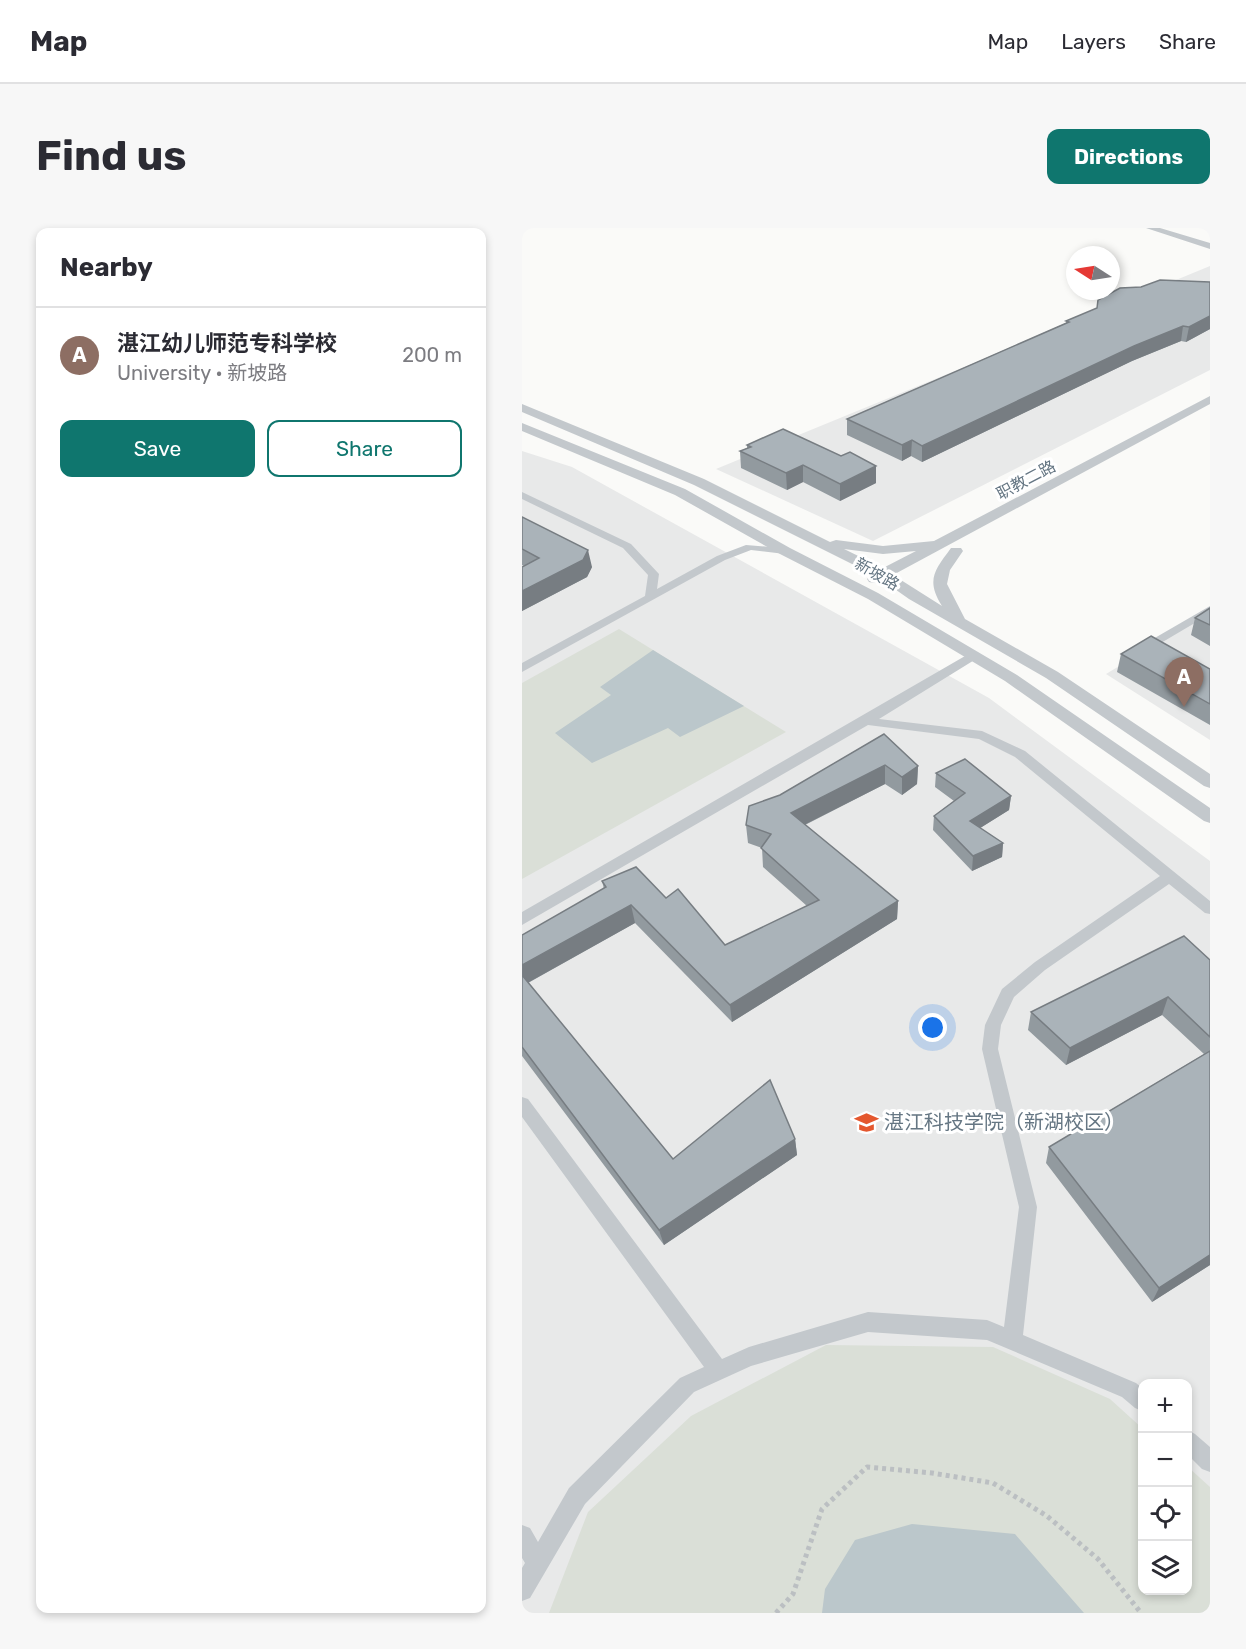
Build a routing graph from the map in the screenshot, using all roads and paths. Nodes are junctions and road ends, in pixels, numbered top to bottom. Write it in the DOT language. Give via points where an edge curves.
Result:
graph roads {
  1 [pos="1150,228"];
  2 [pos="1168,228"];
  3 [pos="1210,240"];
  4 [pos="1210,246"];
  5 [pos="1210,399"];
  6 [pos="522,408"];
  7 [pos="1210,414"];
  8 [pos="522,428"];
  9 [pos="522,495"];
  10 [pos="818,542"];
  11 [pos="950,547"];
  12 [pos="785,551"];
  13 [pos="926,567"];
  14 [pos="895,578"];
  15 [pos="858,588"];
  16 [pos="873,596"];
  17 [pos="650,597"];
  18 [pos="1210,609"];
  19 [pos="961,622"];
  20 [pos="1132,655"];
  21 [pos="972,656"];
  22 [pos="522,668"];
  23 [pos="866,721"];
  24 [pos="1210,782"];
  25 [pos="1210,817"];
  26 [pos="1170,876"];
  27 [pos="1210,909"];
  28 [pos="522,919"];
  29 [pos="522,1104"];
  30 [pos="1012,1340"];
  31 [pos="718,1370"];
  32 [pos="1138,1397"];
  33 [pos="1192,1445"];
  34 [pos="1210,1461"];
  35 [pos="522,1536"];
  36 [pos="537,1563"];
  37 [pos="522,1590"];
  38 [pos="776,1613"];
  39 [pos="1141,1613"];
  1 -- 4 [label="street"];
  2 -- 3 [label="street"];
  5 -- 11 [label="street, 职教二路"];
  6 -- 10 [label="street, 新坡路" via="699,482"];
  7 -- 11 [label="street, 职教二路"];
  8 -- 12 [label="street" via="680,492"];
  9 -- 17 [label="street" via="627,546 654,574"];
  10 -- 11 [label="street" via="883,550"];
  10 -- 14 [label="street, 新坡路"];
  11 -- 13 [label="street, 职教二路"];
  11 -- 14 [label="street, 职教二路"];
  11 -- 19 [label="street" via="940,573 940,593"];
  12 -- 15 [label="street, 新坡路"];
  12 -- 17 [label="street" via="750,547 721,558"];
  14 -- 15 [label="street, 职教二路"];
  14 -- 16 [label="street, 职教二路"];
  14 -- 19 [label="street, 新坡路"];
  15 -- 16 [label="street, 新坡路"];
  16 -- 21 [label="street, 新坡路"];
  17 -- 22 [label="street"];
  18 -- 20 [label="street"];
  19 -- 24 [label="street, 新坡路" via="1052,675"];
  21 -- 23 [label="street"];
  21 -- 25 [label="street, 新坡路" via="1011,678"];
  23 -- 26 [label="street" via="982,735 1020,754"];
  23 -- 28 [label="street"];
  26 -- 27 [label="street"];
  26 -- 30 [label="street" via="1024,979 1008,993 993,1025 990,1049 1028,1207"];
  29 -- 31 [label="street"];
  30 -- 31 [label="street" via="987,1330 868,1322"];
  30 -- 32 [label="street"];
  31 -- 36 [label="street" via="687,1385 577,1496"];
  33 -- 34 [label="street"];
  35 -- 36 [label="street"];
  36 -- 37 [label="street"];
  38 -- 39 [label="path" via="793,1594 822,1509 867,1467 993,1483 1047,1516 1098,1559"];
}
